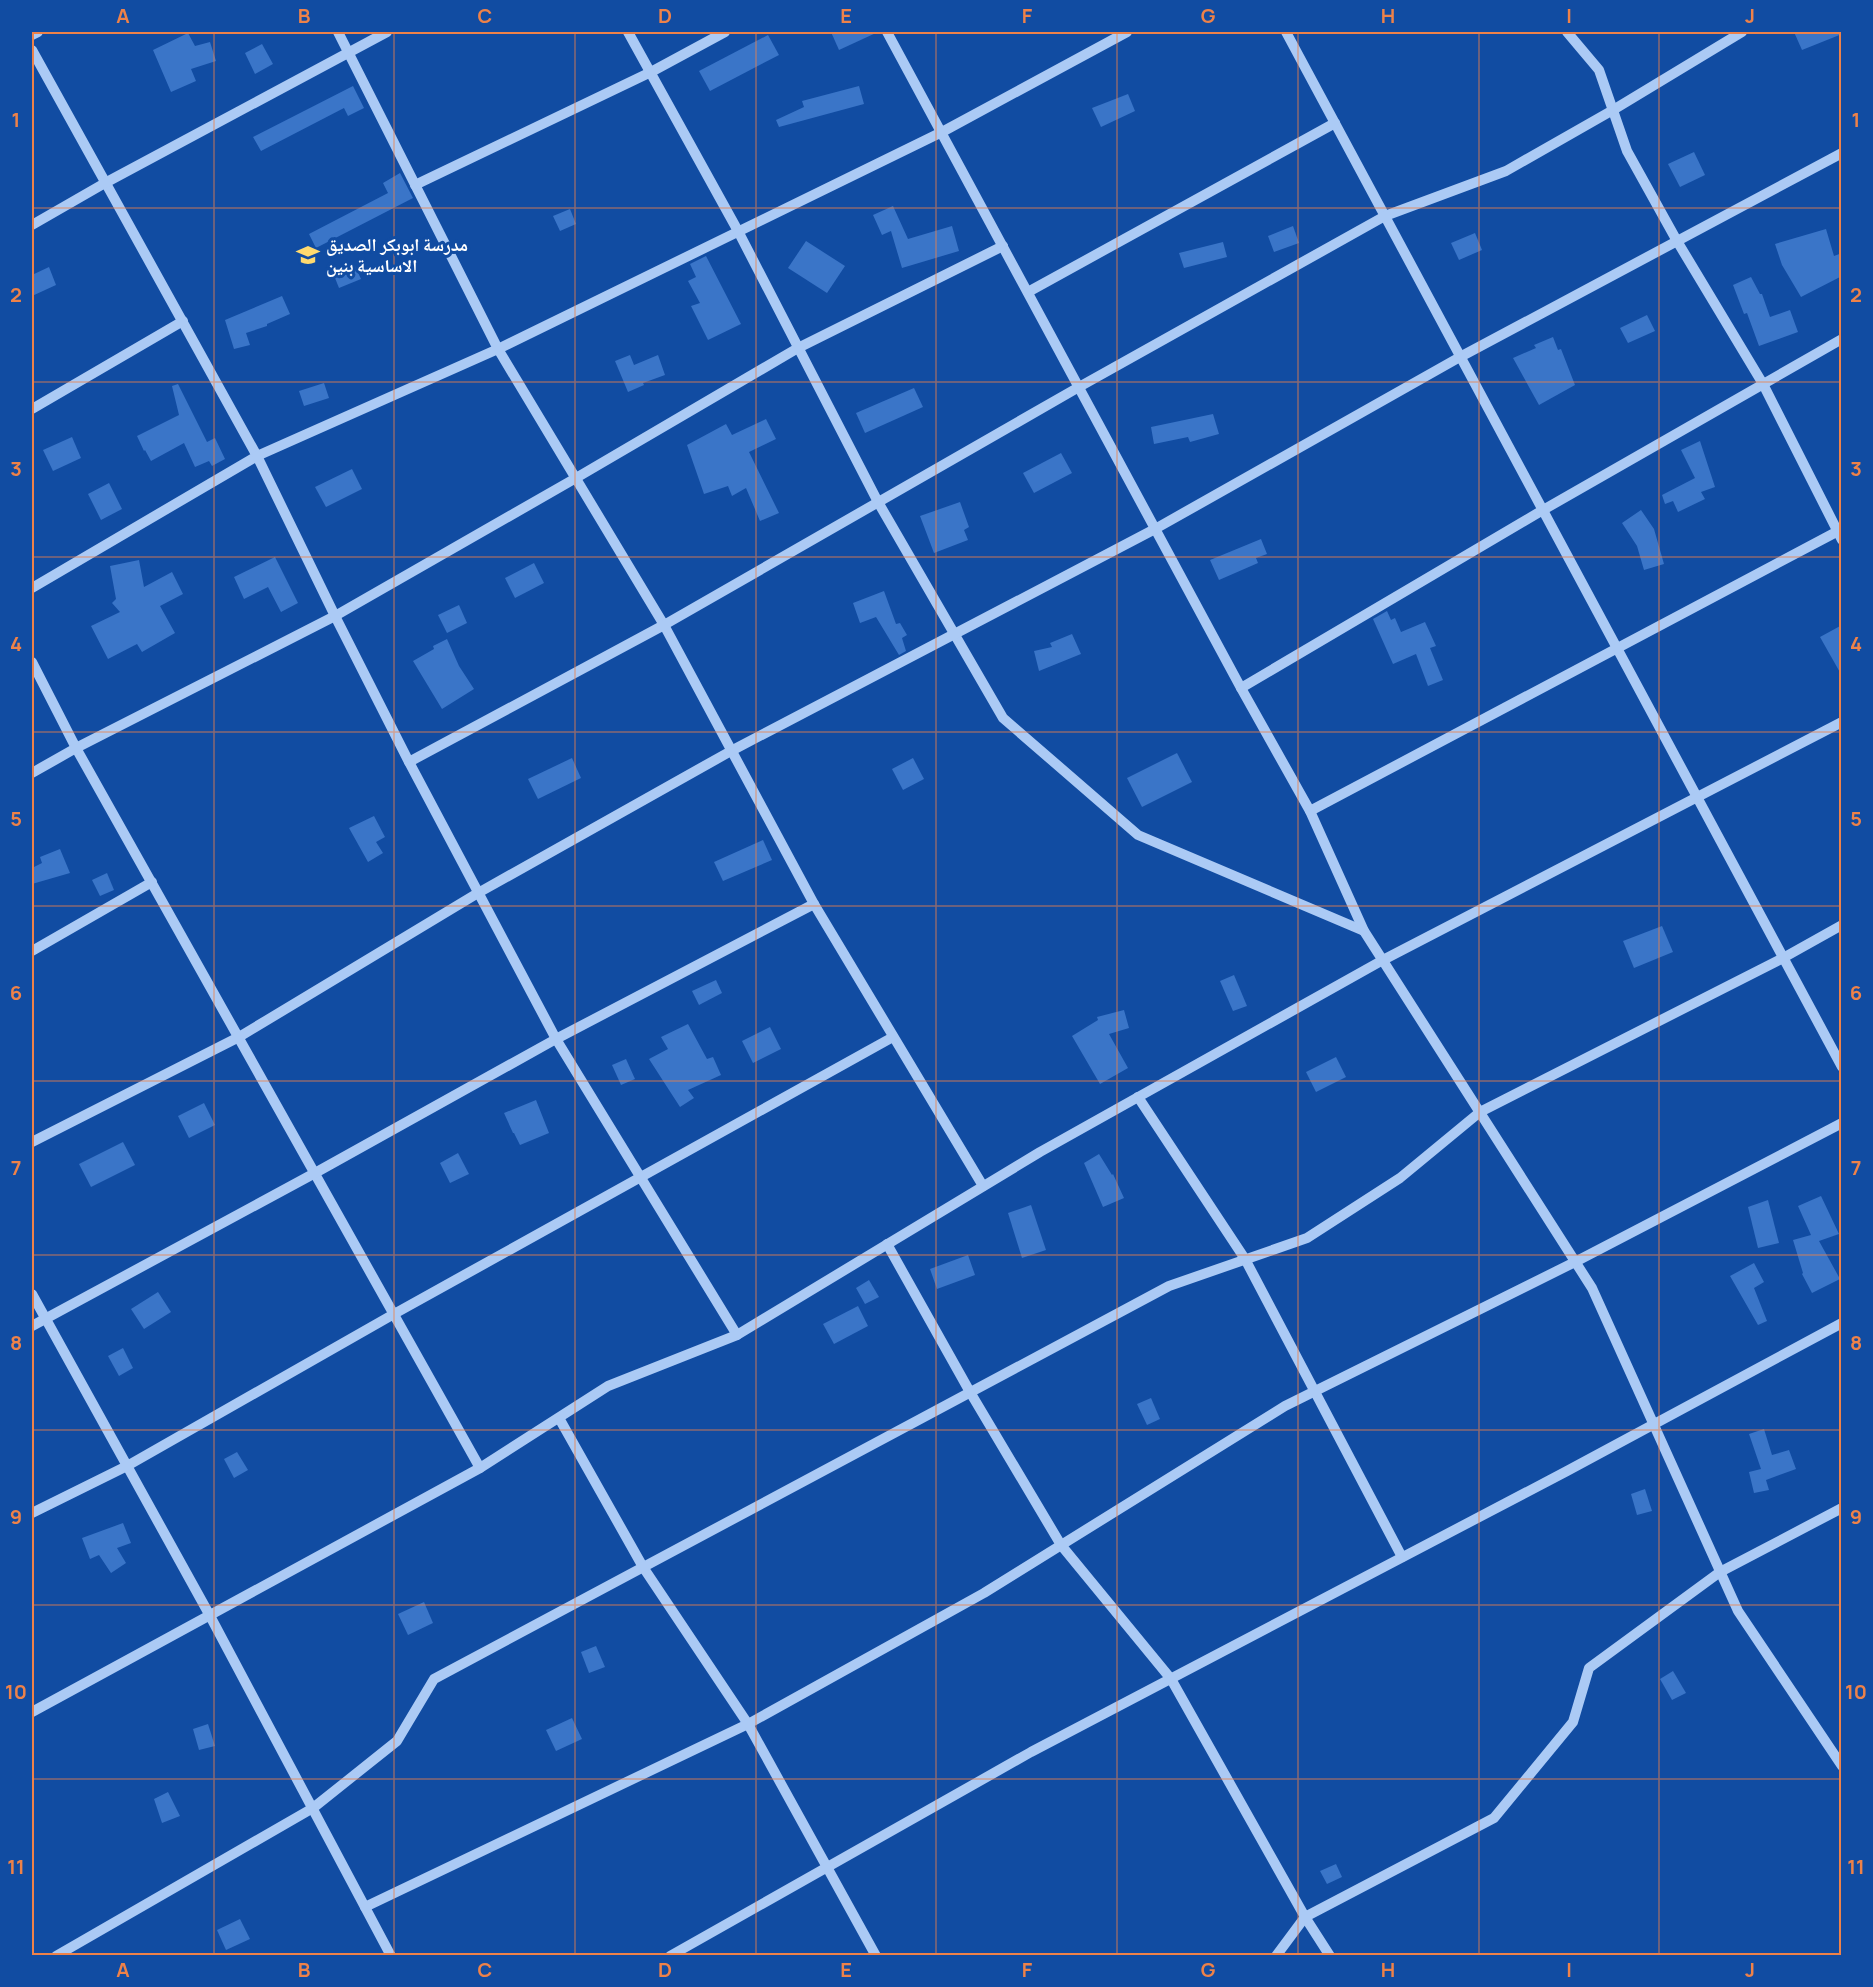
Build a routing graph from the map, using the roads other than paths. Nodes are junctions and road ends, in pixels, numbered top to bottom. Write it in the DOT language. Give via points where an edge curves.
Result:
graph roads {
  1 [pos="38,32"];
  2 [pos="338,32"];
  3 [pos="387,32"];
  4 [pos="628,32"];
  5 [pos="725,32"];
  6 [pos="887,32"];
  7 [pos="1127,32"];
  8 [pos="1286,32"];
  9 [pos="1567,32"];
  10 [pos="1742,32"];
  11 [pos="32,35"];
  12 [pos="32,50"];
  13 [pos="349,53"];
  14 [pos="651,72"];
  15 [pos="1613,110"];
  16 [pos="1335,123"];
  17 [pos="942,132"];
  18 [pos="1842,153"];
  19 [pos="105,183"];
  20 [pos="415,185"];
  21 [pos="1384,216"];
  22 [pos="32,225"];
  23 [pos="738,231"];
  24 [pos="1677,241"];
  25 [pos="1003,246"];
  26 [pos="1028,292"];
  27 [pos="183,321"];
  28 [pos="1842,339"];
  29 [pos="798,348"];
  30 [pos="498,349"];
  31 [pos="1460,357"];
  32 [pos="1763,384"];
  33 [pos="1079,387"];
  34 [pos="32,409"];
  35 [pos="257,456"];
  36 [pos="576,478"];
  37 [pos="878,502"];
  38 [pos="1543,510"];
  39 [pos="1155,529"];
  40 [pos="1840,533"];
  41 [pos="32,588"];
  42 [pos="334,616"];
  43 [pos="664,626"];
  44 [pos="955,634"];
  45 [pos="1617,649"];
  46 [pos="32,662"];
  47 [pos="1240,688"];
  48 [pos="1842,722"];
  49 [pos="76,748"];
  50 [pos="731,751"];
  51 [pos="409,762"];
  52 [pos="32,773"];
  53 [pos="1697,798"];
  54 [pos="1310,811"];
  55 [pos="152,882"];
  56 [pos="478,892"];
  57 [pos="814,904"];
  58 [pos="1842,925"];
  59 [pos="1364,931"];
  60 [pos="32,951"];
  61 [pos="1783,958"];
  62 [pos="1383,960"];
  63 [pos="239,1037"];
  64 [pos="893,1037"];
  65 [pos="556,1039"];
  66 [pos="1842,1067"];
  67 [pos="1138,1097"];
  68 [pos="1480,1112"];
  69 [pos="1842,1123"];
  70 [pos="32,1142"];
  71 [pos="315,1173"];
  72 [pos="640,1177"];
  73 [pos="982,1186"];
  74 [pos="887,1244"];
  75 [pos="1245,1259"];
  76 [pos="1575,1262"];
  77 [pos="32,1294"];
  78 [pos="394,1314"];
  79 [pos="45,1319"];
  80 [pos="1842,1323"];
  81 [pos="32,1326"];
  82 [pos="737,1335"];
  83 [pos="1315,1391"];
  84 [pos="970,1392"];
  85 [pos="559,1418"];
  86 [pos="1654,1424"];
  87 [pos="127,1466"];
  88 [pos="480,1468"];
  89 [pos="1842,1508"];
  90 [pos="32,1513"];
  91 [pos="1061,1545"];
  92 [pos="1402,1557"];
  93 [pos="643,1567"];
  94 [pos="1720,1572"];
  95 [pos="209,1614"];
  96 [pos="1171,1679"];
  97 [pos="32,1712"];
  98 [pos="748,1724"];
  99 [pos="1842,1766"];
  100 [pos="313,1808"];
  101 [pos="828,1867"];
  102 [pos="365,1906"];
  103 [pos="1305,1917"];
  104 [pos="56,1956"];
  105 [pos="391,1956"];
  106 [pos="670,1956"];
  107 [pos="876,1956"];
  108 [pos="1276,1956"];
  109 [pos="1330,1956"];
  1 -- 11 [label="street"];
  2 -- 13 [label="street"];
  3 -- 13 [label="street"];
  4 -- 14 [label="street"];
  5 -- 14 [label="street"];
  6 -- 17 [label="street"];
  7 -- 17 [label="street"];
  8 -- 16 [label="street"];
  9 -- 15 [label="street" via="1599,70"];
  10 -- 15 [label="street"];
  12 -- 19 [label="street"];
  13 -- 19 [label="street"];
  13 -- 20 [label="street"];
  14 -- 20 [label="street"];
  14 -- 23 [label="street"];
  15 -- 21 [label="street" via="1506,171"];
  15 -- 24 [label="street" via="1627,151"];
  16 -- 21 [label="street"];
  16 -- 26 [label="street"];
  17 -- 23 [label="street"];
  17 -- 25 [label="street"];
  18 -- 24 [label="street"];
  19 -- 22 [label="street"];
  19 -- 27 [label="street"];
  20 -- 30 [label="street"];
  21 -- 31 [label="street"];
  21 -- 33 [label="street"];
  23 -- 29 [label="street"];
  23 -- 30 [label="street"];
  24 -- 31 [label="street"];
  24 -- 32 [label="street"];
  25 -- 26 [label="street"];
  25 -- 29 [label="street"];
  26 -- 33 [label="street"];
  27 -- 34 [label="street"];
  27 -- 35 [label="street"];
  28 -- 32 [label="street"];
  29 -- 36 [label="street"];
  29 -- 37 [label="street"];
  30 -- 35 [label="street"];
  30 -- 36 [label="street"];
  31 -- 38 [label="street"];
  31 -- 39 [label="street"];
  32 -- 38 [label="street"];
  32 -- 40 [label="street"];
  33 -- 37 [label="street"];
  33 -- 39 [label="street"];
  35 -- 41 [label="street"];
  35 -- 42 [label="street"];
  36 -- 42 [label="street"];
  36 -- 43 [label="street"];
  37 -- 43 [label="street"];
  37 -- 44 [label="street"];
  38 -- 45 [label="street"];
  38 -- 47 [label="street"];
  39 -- 44 [label="street"];
  39 -- 47 [label="street"];
  40 -- 45 [label="street"];
  42 -- 49 [label="street"];
  42 -- 51 [label="street"];
  43 -- 50 [label="street"];
  43 -- 51 [label="street"];
  44 -- 50 [label="street"];
  44 -- 59 [label="street" via="1003,718 1138,835"];
  45 -- 53 [label="street"];
  45 -- 54 [label="street"];
  46 -- 49 [label="street"];
  47 -- 54 [label="street"];
  48 -- 53 [label="street"];
  49 -- 52 [label="street"];
  49 -- 55 [label="street"];
  50 -- 56 [label="street"];
  50 -- 57 [label="street"];
  51 -- 56 [label="street"];
  53 -- 61 [label="street"];
  53 -- 62 [label="street"];
  54 -- 59 [label="street"];
  55 -- 60 [label="street"];
  55 -- 63 [label="street"];
  56 -- 63 [label="street"];
  56 -- 65 [label="street"];
  57 -- 64 [label="street"];
  57 -- 65 [label="street"];
  58 -- 61 [label="street"];
  59 -- 62 [label="street"];
  61 -- 66 [label="street"];
  61 -- 68 [label="street"];
  62 -- 67 [label="street"];
  62 -- 68 [label="street"];
  63 -- 70 [label="street"];
  63 -- 71 [label="street"];
  64 -- 72 [label="street"];
  64 -- 73 [label="street"];
  65 -- 71 [label="street"];
  65 -- 72 [label="street"];
  67 -- 73 [label="street"];
  67 -- 75 [label="street"];
  68 -- 75 [label="street" via="1400,1178 1307,1238"];
  68 -- 76 [label="street"];
  69 -- 76 [label="street"];
  71 -- 78 [label="street"];
  71 -- 79 [label="street"];
  72 -- 78 [label="street"];
  72 -- 82 [label="street"];
  73 -- 74 [label="street"];
  74 -- 82 [label="street"];
  74 -- 84 [label="street"];
  75 -- 83 [label="street"];
  75 -- 84 [label="street" via="1169,1286"];
  76 -- 83 [label="street"];
  76 -- 86 [label="street" via="1592,1288"];
  77 -- 79 [label="street"];
  78 -- 87 [label="street"];
  78 -- 88 [label="street"];
  79 -- 81 [label="street"];
  79 -- 87 [label="street"];
  80 -- 86 [label="street"];
  82 -- 85 [label="street" via="608,1386"];
  83 -- 91 [label="street"];
  83 -- 92 [label="street"];
  84 -- 91 [label="street"];
  84 -- 93 [label="street"];
  85 -- 88 [label="street"];
  85 -- 93 [label="street"];
  86 -- 92 [label="street"];
  86 -- 94 [label="street"];
  87 -- 90 [label="street"];
  87 -- 95 [label="street"];
  88 -- 95 [label="street"];
  89 -- 94 [label="street"];
  91 -- 96 [label="street"];
  91 -- 98 [label="street" via="984,1593"];
  92 -- 96 [label="street"];
  93 -- 98 [label="street"];
  93 -- 100 [label="street" via="434,1679 397,1741"];
  94 -- 99 [label="street" via="1738,1611"];
  94 -- 103 [label="street" via="1589,1668 1573,1722 1494,1818"];
  95 -- 97 [label="street"];
  95 -- 100 [label="street"];
  96 -- 101 [label="street" via="1031,1752"];
  96 -- 103 [label="street"];
  98 -- 101 [label="street"];
  98 -- 102 [label="street"];
  100 -- 102 [label="street"];
  100 -- 104 [label="street"];
  101 -- 106 [label="street"];
  101 -- 107 [label="street"];
  102 -- 105 [label="street"];
  103 -- 108 [label="street"];
  103 -- 109 [label="street"];
}
